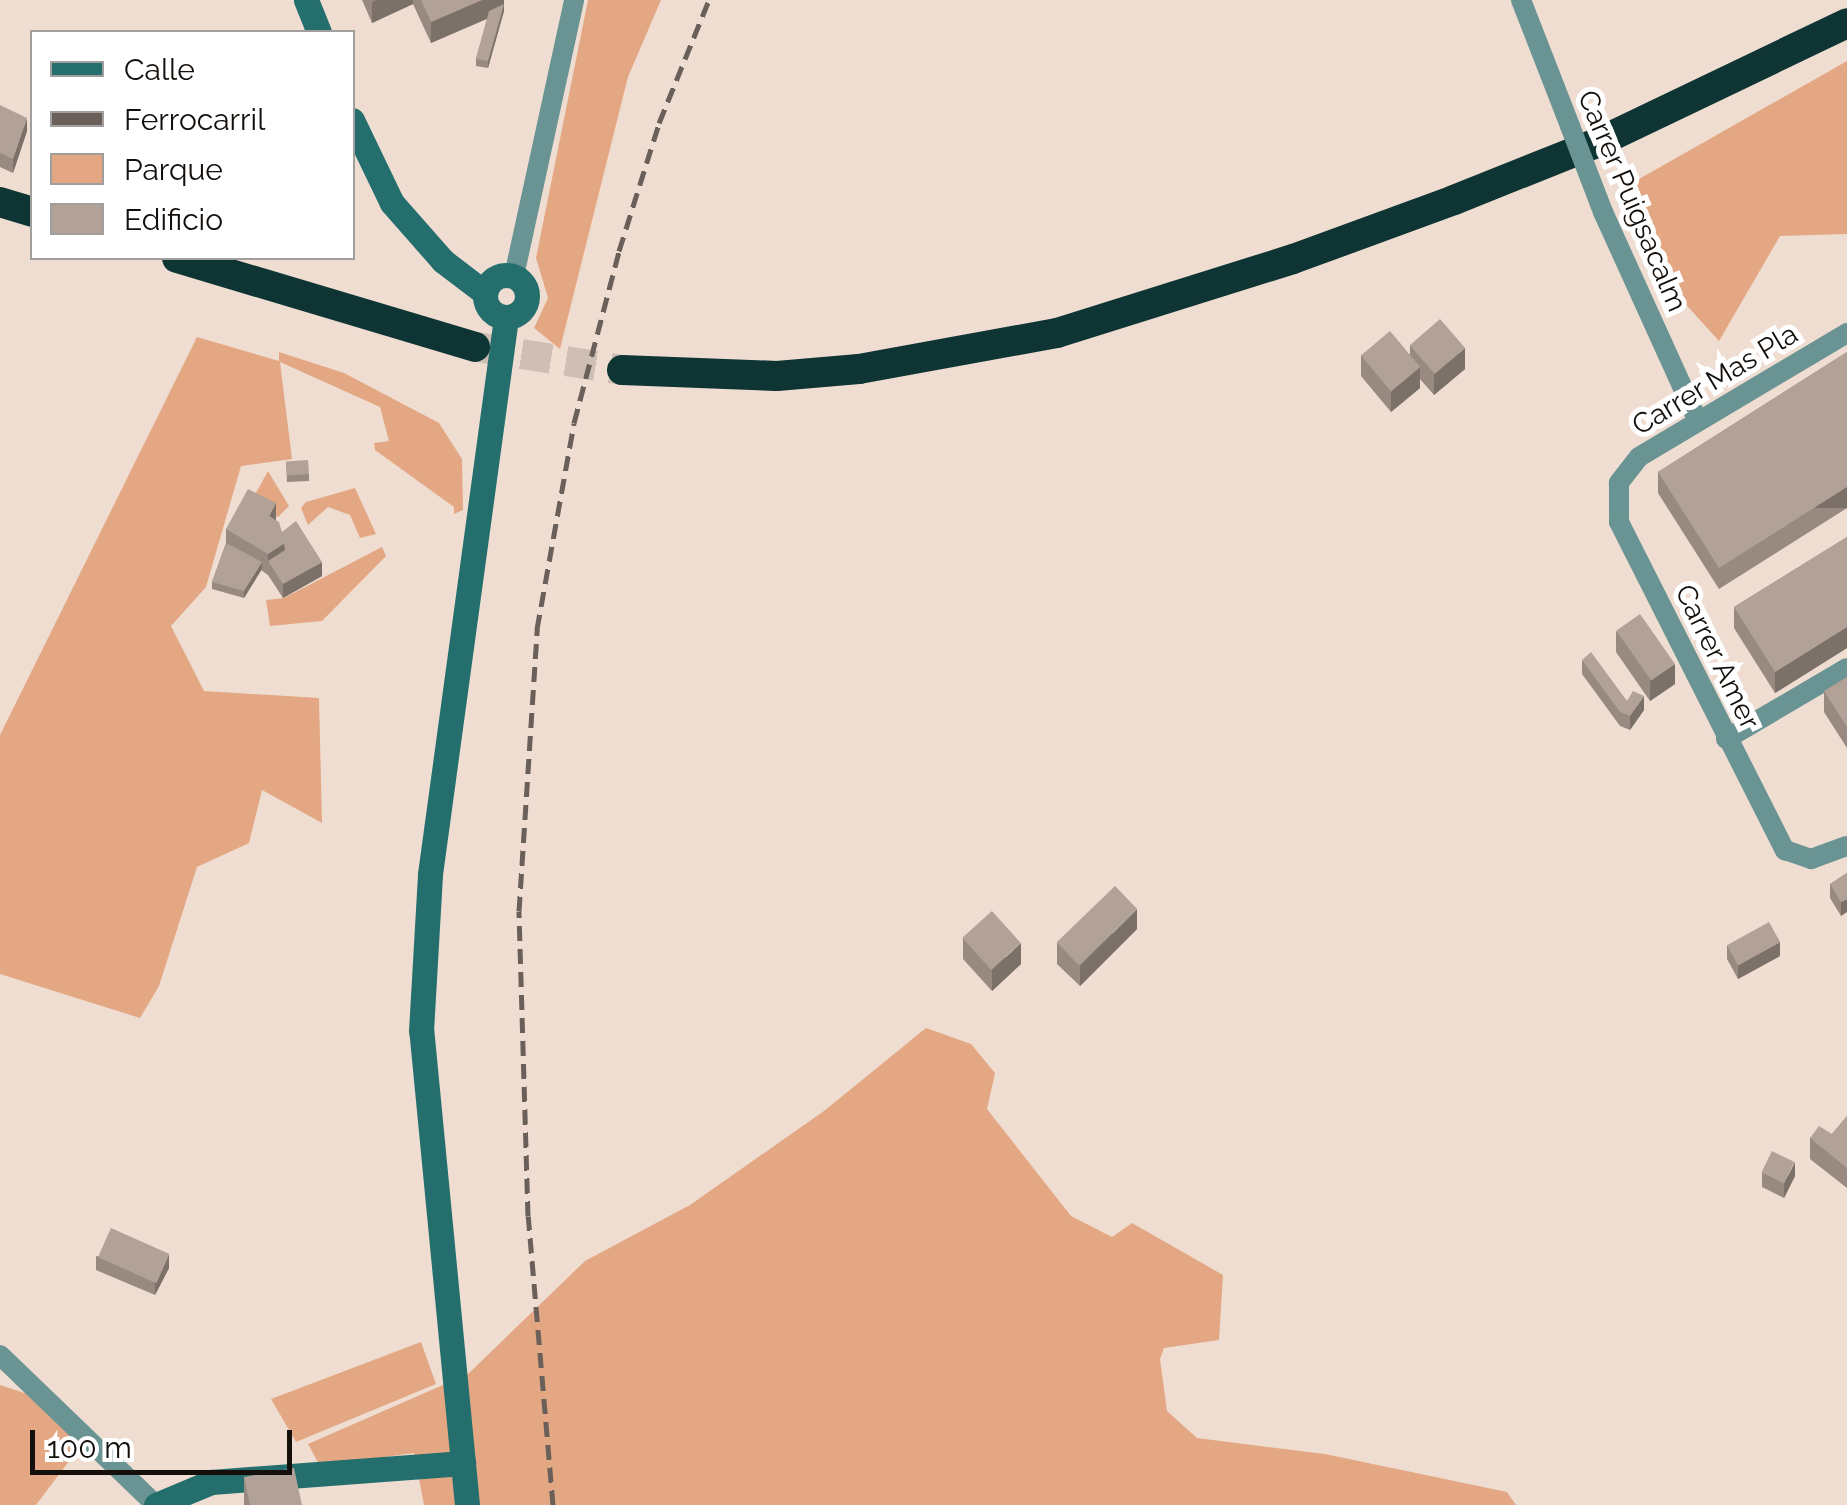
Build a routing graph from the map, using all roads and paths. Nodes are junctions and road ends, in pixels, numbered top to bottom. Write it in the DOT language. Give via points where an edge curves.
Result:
graph roads {
  1 [pos="306,0"];
  2 [pos="574,0"];
  3 [pos="1521,0"];
  4 [pos="1847,23"];
  5 [pos="318,30"];
  6 [pos="355,126"];
  7 [pos="0,202"];
  8 [pos="30,211"];
  9 [pos="184,260"];
  10 [pos="514,276"];
  11 [pos="484,293"];
  12 [pos="506,318"];
  13 [pos="1847,333"];
  14 [pos="475,347"];
  15 [pos="622,370"];
  16 [pos="1698,422"];
  17 [pos="1619,483"];
  18 [pos="1847,668"];
  19 [pos="1726,739"];
  20 [pos="1847,846"];
  21 [pos="0,1355"];
  22 [pos="463,1463"];
  23 [pos="156,1505"];
  24 [pos="467,1505"];
  1 -- 5 [label="street"];
  2 -- 10 [label="street"];
  3 -- 16 [label="street, Carrer Puigsacalm, bridge" via="1604,212"];
  4 -- 15 [label="highway" via="1599,142 1454,200 1057,333 859,370 777,376"];
  6 -- 11 [label="street" via="392,203"];
  7 -- 8 [label="highway"];
  9 -- 14 [label="highway"];
  10 -- 11 [label="street" via="496,278"];
  10 -- 12 [label="street" via="524,284 527,301"];
  11 -- 12 [label="street" via="490,310"];
  12 -- 22 [label="street" via="430,874 421,1031"];
  13 -- 16 [label="street, Carrer Mas Pla"];
  16 -- 17 [label="street, Carrer Mas Pla" via="1638,457"];
  17 -- 19 [label="street, Carrer Amer" via="1619,522"];
  18 -- 19 [label="street"];
  19 -- 20 [label="street, Carrer Amer" via="1786,850 1811,860"];
  21 -- 23 [label="street"];
  22 -- 23 [label="street" via="211,1482"];
  22 -- 24 [label="street"];
}
